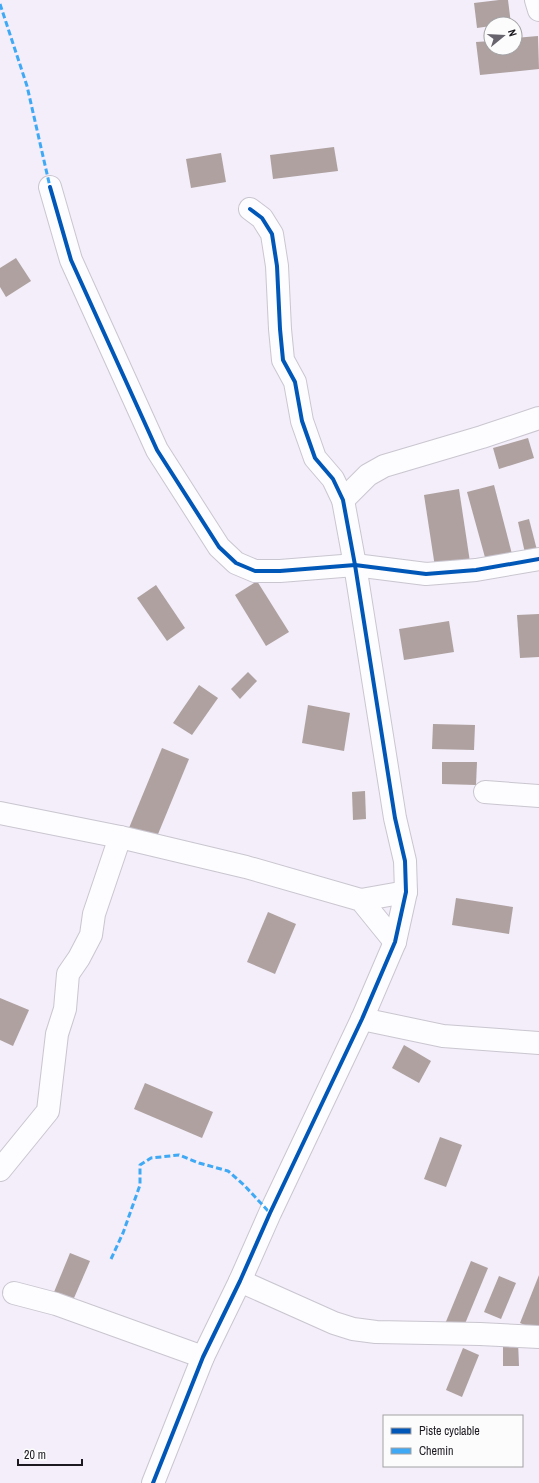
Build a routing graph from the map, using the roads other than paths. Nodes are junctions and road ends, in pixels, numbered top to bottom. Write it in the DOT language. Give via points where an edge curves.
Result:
graph roads {
  1 [pos="536,0"];
  2 [pos="539,10"];
  3 [pos="50,187"];
  4 [pos="250,209"];
  5 [pos="539,418"];
  6 [pos="343,500"];
  7 [pos="539,559"];
  8 [pos="355,565"];
  9 [pos="484,792"];
  10 [pos="539,796"];
  11 [pos="0,813"];
  12 [pos="120,837"];
  13 [pos="406,892"];
  14 [pos="361,900"];
  15 [pos="395,942"];
  16 [pos="362,1019"];
  17 [pos="539,1043"];
  18 [pos="0,1170"];
  19 [pos="240,1282"];
  20 [pos="5,1292"];
  21 [pos="539,1337"];
  22 [pos="203,1358"];
  23 [pos="153,1483"];
  1 -- 2 [label="street"];
  3 -- 8 [label="street" via="71,260 157,450 219,547 236,563 255,571"];
  4 -- 6 [label="street" via="262,218 272,234 277,266 283,360 295,382 302,421 315,458 333,479"];
  5 -- 6 [label="street" via="482,438 384,466 368,475"];
  6 -- 8 [label="street"];
  7 -- 8 [label="street" via="476,570 426,574"];
  8 -- 13 [label="street" via="405,861"];
  9 -- 10 [label="street"];
  11 -- 12 [label="street"];
  12 -- 14 [label="street" via="246,867"];
  12 -- 18 [label="street" via="94,914 91,935 68,974 65,1009 58,1034 48,1111"];
  13 -- 14 [label="street"];
  13 -- 15 [label="street"];
  14 -- 15 [label="street"];
  15 -- 16 [label="street"];
  16 -- 17 [label="street" via="443,1036"];
  16 -- 19 [label="street"];
  19 -- 21 [label="street" via="353,1329 376,1332"];
  19 -- 22 [label="street"];
  20 -- 22 [label="street" via="56,1304"];
  22 -- 23 [label="street"];
}
